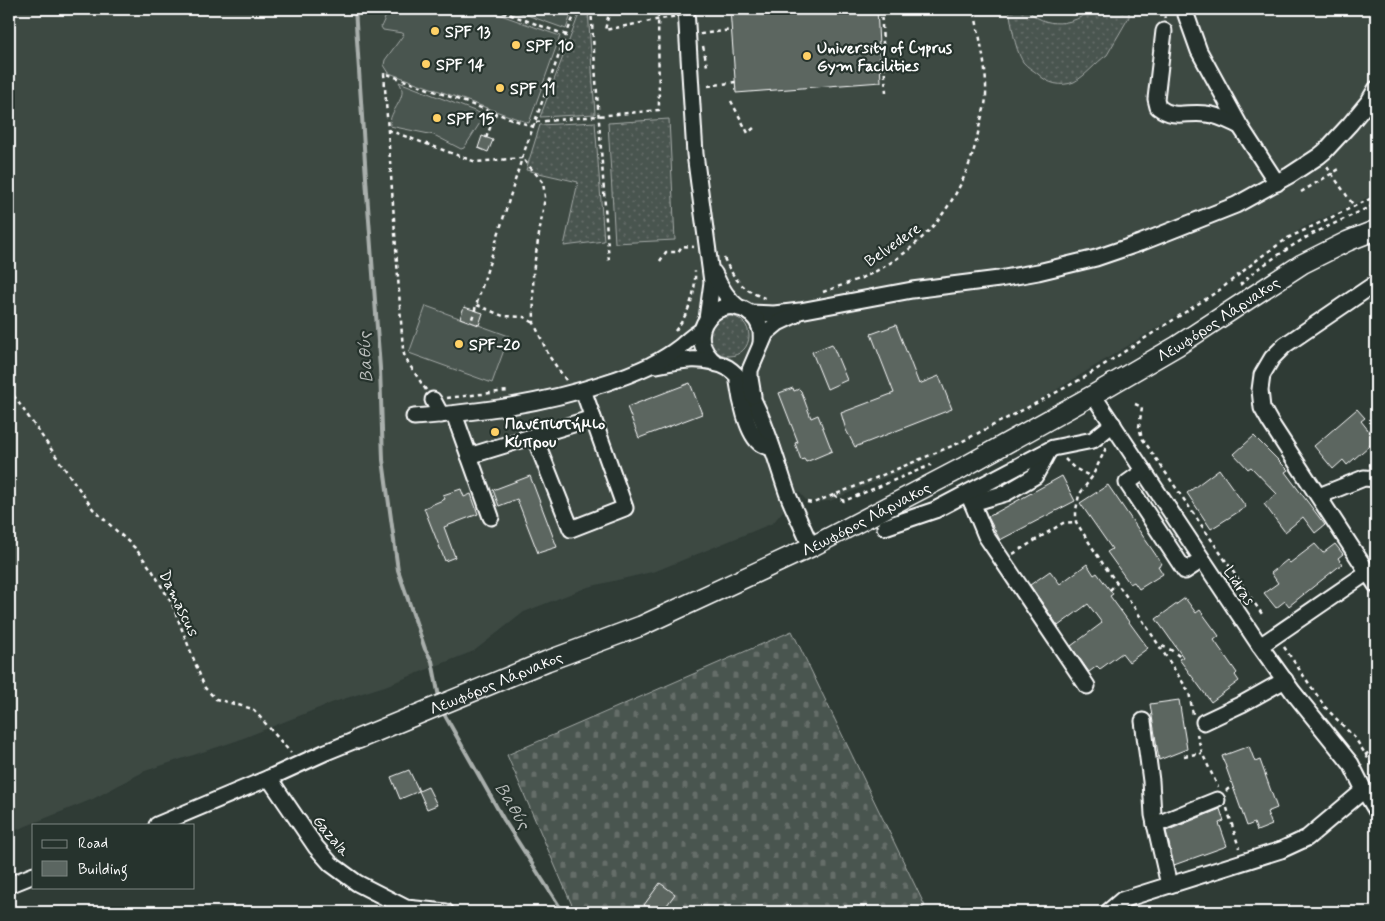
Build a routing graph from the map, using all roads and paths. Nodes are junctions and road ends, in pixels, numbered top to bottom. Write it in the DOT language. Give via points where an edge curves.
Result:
graph roads {
  1 [pos="495,9"];
  2 [pos="577,9"];
  3 [pos="591,9"];
  4 [pos="610,9"];
  5 [pos="658,9"];
  6 [pos="686,9"];
  7 [pos="699,9"];
  8 [pos="712,9"];
  9 [pos="880,9"];
  10 [pos="974,9"];
  11 [pos="1184,9"];
  12 [pos="700,17"];
  13 [pos="700,25"];
  14 [pos="732,30"];
  15 [pos="1164,31"];
  16 [pos="701,34"];
  17 [pos="566,35"];
  18 [pos="707,66"];
  19 [pos="736,82"];
  20 [pos="708,86"];
  21 [pos="886,93"];
  22 [pos="1374,99"];
  23 [pos="731,101"];
  24 [pos="496,113"];
  25 [pos="599,116"];
  26 [pos="536,122"];
  27 [pos="1240,126"];
  28 [pos="534,127"];
  29 [pos="755,128"];
  30 [pos="388,130"];
  31 [pos="486,138"];
  32 [pos="1319,156"];
  33 [pos="522,158"];
  34 [pos="1341,168"];
  35 [pos="1332,174"];
  36 [pos="1277,183"];
  37 [pos="1301,192"];
  38 [pos="1376,196"];
  39 [pos="1376,204"];
  40 [pos="1354,206"];
  41 [pos="1375,232"];
  42 [pos="694,247"];
  43 [pos="715,255"];
  44 [pos="660,261"];
  45 [pos="609,262"];
  46 [pos="695,266"];
  47 [pos="1376,283"];
  48 [pos="1235,288"];
  49 [pos="816,294"];
  50 [pos="770,300"];
  51 [pos="477,305"];
  52 [pos="744,310"];
  53 [pos="806,310"];
  54 [pos="471,322"];
  55 [pos="534,323"];
  56 [pos="704,325"];
  57 [pos="671,337"];
  58 [pos="759,348"];
  59 [pos="721,365"];
  60 [pos="643,369"];
  61 [pos="738,378"];
  62 [pos="571,379"];
  63 [pos="566,380"];
  64 [pos="558,382"];
  65 [pos="9,389"];
  66 [pos="516,390"];
  67 [pos="583,390"];
  68 [pos="1093,395"];
  69 [pos="433,400"];
  70 [pos="1135,404"];
  71 [pos="757,410"];
  72 [pos="448,414"];
  73 [pos="414,417"];
  74 [pos="593,418"];
  75 [pos="1114,427"];
  76 [pos="534,436"];
  77 [pos="772,448"];
  78 [pos="1050,450"];
  79 [pos="469,456"];
  80 [pos="939,461"];
  81 [pos="1144,472"];
  82 [pos="1092,477"];
  83 [pos="1376,479"];
  84 [pos="834,495"];
  85 [pos="1319,496"];
  86 [pos="970,498"];
  87 [pos="805,500"];
  88 [pos="491,517"];
  89 [pos="1076,522"];
  90 [pos="885,527"];
  91 [pos="811,547"];
  92 [pos="1003,560"];
  93 [pos="1202,560"];
  94 [pos="1368,572"];
  95 [pos="1117,583"];
  96 [pos="1376,585"];
  97 [pos="1110,590"];
  98 [pos="1264,617"];
  99 [pos="1160,646"];
  100 [pos="1260,646"];
  101 [pos="1284,646"];
  102 [pos="1182,658"];
  103 [pos="1285,680"];
  104 [pos="1087,686"];
  105 [pos="1143,721"];
  106 [pos="1198,723"];
  107 [pos="358,739"];
  108 [pos="1376,747"];
  109 [pos="1202,753"];
  110 [pos="1366,754"];
  111 [pos="1184,756"];
  112 [pos="301,764"];
  113 [pos="1351,764"];
  114 [pos="1376,771"];
  115 [pos="269,778"];
  116 [pos="1364,790"];
  117 [pos="1222,800"];
  118 [pos="1376,810"];
  119 [pos="159,824"];
  120 [pos="1155,825"];
  121 [pos="1243,862"];
  122 [pos="32,876"];
  123 [pos="1169,885"];
  124 [pos="9,886"];
  125 [pos="446,912"];
  126 [pos="1108,912"];
  1 -- 17 [label="path"];
  2 -- 17 [label="path"];
  3 -- 25 [label="path"];
  4 -- 8 [label="path, bridge" via="605,30"];
  5 -- 25 [label="path" via="659,110"];
  6 -- 43 [label="street" via="695,154"];
  7 -- 12 [label="path"];
  9 -- 21 [label="path"];
  10 -- 49 [label="path, Belvedere" via="986,96 977,140 963,180 936,224 897,258 866,276"];
  11 -- 27 [label="street" via="1199,52"];
  13 -- 16 [label="path"];
  14 -- 16 [label="path"];
  15 -- 27 [label="street" via="1156,99 1158,107 1171,114 1216,115"];
  16 -- 18 [label="path"];
  17 -- 26 [label="path"];
  19 -- 20 [label="path"];
  22 -- 32 [label="street"];
  23 -- 29 [label="path" via="748,133"];
  24 -- 28 [label="path"];
  24 -- 30 [label="path" via="384,73"];
  24 -- 31 [label="path"];
  25 -- 26 [label="path"];
  25 -- 45 [label="path"];
  26 -- 28 [label="path"];
  27 -- 36 [label="street"];
  28 -- 33 [label="path"];
  30 -- 33 [label="path" via="476,162"];
  30 -- 69 [label="path" via="403,350"];
  32 -- 35 [label="path"];
  32 -- 36 [label="street"];
  33 -- 51 [label="path"];
  33 -- 55 [label="path" via="543,182 545,197 533,272"];
  34 -- 35 [label="path"];
  35 -- 37 [label="path"];
  35 -- 40 [label="path"];
  36 -- 53 [label="street" via="1212,215 1096,258 999,280 912,290"];
  38 -- 40 [label="path"];
  39 -- 48 [label="path" via="1312,234 1256,270"];
  40 -- 84 [label="path" via="1288,238 1221,289 1085,377 959,443"];
  41 -- 68 [label="main road, Λεωφόρος Λάρνακος" via="1348,241 1302,264 1177,346"];
  42 -- 44 [label="path" via="682,246 678,252 666,252"];
  43 -- 50 [label="path" via="746,290"];
  43 -- 52 [label="street" via="719,284 728,299"];
  43 -- 56 [label="street"];
  46 -- 57 [label="path" via="691,304"];
  47 -- 85 [label="street" via="1285,345 1262,375 1262,408"];
  51 -- 54 [label="path"];
  51 -- 55 [label="path" via="503,316 524,317"];
  52 -- 53 [label="street" via="774,314"];
  52 -- 56 [label="street" via="730,306 721,308 713,312"];
  52 -- 58 [label="street" via="760,326"];
  53 -- 58 [label="street" via="778,323 766,333"];
  55 -- 63 [label="path" via="549,356"];
  56 -- 59 [label="street" via="701,341 704,350 709,358"];
  56 -- 60 [label="street" via="680,347"];
  58 -- 59 [label="street" via="743,365 734,368"];
  58 -- 71 [label="street" via="750,370"];
  59 -- 60 [label="street" via="693,360"];
  59 -- 61 [label="street"];
  60 -- 67 [label="street"];
  61 -- 71 [label="street"];
  61 -- 77 [label="street" via="742,406 752,430 758,442"];
  62 -- 63 [label="path"];
  63 -- 64 [label="path"];
  65 -- 112 [label="path, Damascus" via="93,509 135,548 152,570 172,604 205,688 216,699 253,709"];
  66 -- 69 [label="path"];
  67 -- 72 [label="street" via="517,406"];
  67 -- 74 [label="street"];
  68 -- 75 [label="street, Lidras"];
  68 -- 91 [label="main road, Λεωφόρος Λάρνακος"];
  69 -- 72 [label="street"];
  70 -- 98 [label="path" via="1142,407 1142,438"];
  71 -- 77 [label="street"];
  72 -- 73 [label="street"];
  72 -- 79 [label="street"];
  74 -- 76 [label="street"];
  74 -- 76 [label="street" via="625,508 570,529"];
  75 -- 78 [label="street" via="1093,440"];
  75 -- 81 [label="street, Lidras"];
  75 -- 82 [label="path"];
  76 -- 79 [label="street"];
  77 -- 91 [label="street"];
  78 -- 82 [label="path"];
  78 -- 86 [label="street"];
  79 -- 88 [label="street"];
  80 -- 84 [label="path" via="844,501"];
  81 -- 93 [label="street, Lidras"];
  81 -- 93 [label="street" via="1127,483 1185,571"];
  82 -- 89 [label="path" via="1079,495"];
  83 -- 85 [label="street" via="1364,478"];
  84 -- 87 [label="path" via="813,503"];
  85 -- 94 [label="street"];
  86 -- 90 [label="street"];
  86 -- 92 [label="street" via="986,536"];
  89 -- 92 [label="path" via="1063,523"];
  89 -- 95 [label="path"];
  91 -- 107 [label="main road, Λεωφόρος Λάρνακος" via="641,626 529,668"];
  92 -- 104 [label="street"];
  93 -- 100 [label="street, Lidras"];
  94 -- 96 [label="street"];
  94 -- 100 [label="street"];
  95 -- 97 [label="path"];
  95 -- 99 [label="path"];
  99 -- 102 [label="path"];
  99 -- 106 [label="path" via="1190,692"];
  100 -- 103 [label="street, Lidras"];
  101 -- 110 [label="path" via="1325,708"];
  103 -- 106 [label="street"];
  103 -- 113 [label="street, Lidras"];
  105 -- 120 [label="street"];
  106 -- 109 [label="path"];
  107 -- 112 [label="street, Λεωφόρος Λάρνακος"];
  108 -- 110 [label="path"];
  109 -- 111 [label="path"];
  109 -- 117 [label="path"];
  110 -- 113 [label="path"];
  110 -- 114 [label="path"];
  112 -- 115 [label="street"];
  113 -- 116 [label="street, Lidras"];
  115 -- 119 [label="street"];
  115 -- 125 [label="street, Gazala" via="316,848 331,864 357,883 406,908"];
  116 -- 118 [label="street, Lidras"];
  116 -- 121 [label="street" via="1307,838"];
  117 -- 120 [label="street"];
  117 -- 121 [label="path"];
  120 -- 123 [label="street"];
  121 -- 123 [label="street"];
  122 -- 124 [label="street"];
  123 -- 126 [label="street" via="1122,900"];
}
